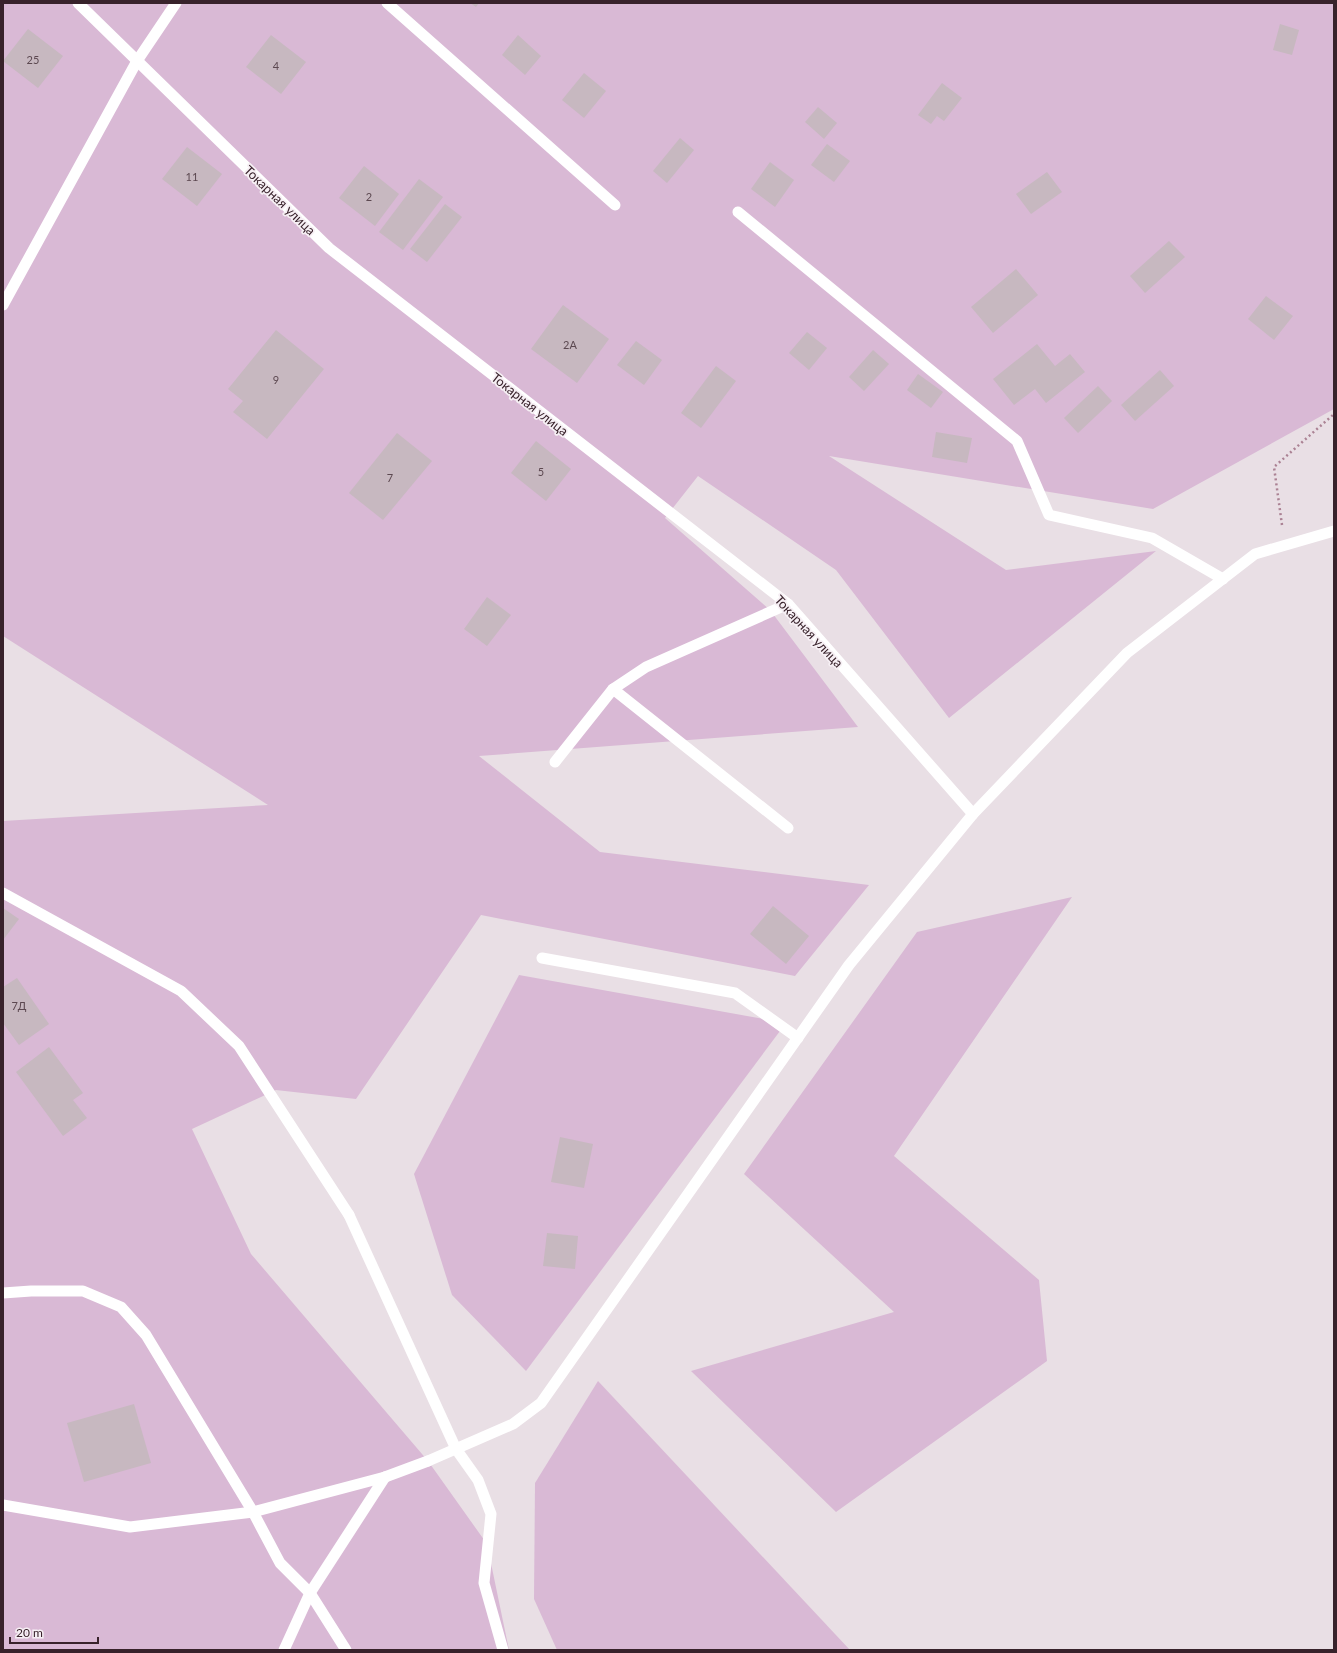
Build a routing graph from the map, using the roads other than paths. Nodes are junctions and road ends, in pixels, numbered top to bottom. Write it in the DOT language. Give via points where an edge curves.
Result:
graph roads {
  1 [pos="78,3"];
  2 [pos="176,3"];
  3 [pos="387,3"];
  4 [pos="137,61"];
  5 [pos="615,205"];
  6 [pos="738,212"];
  7 [pos="6,293"];
  8 [pos="3,305"];
  9 [pos="1334,531"];
  10 [pos="1223,579"];
  11 [pos="788,604"];
  12 [pos="613,689"];
  13 [pos="556,762"];
  14 [pos="973,814"];
  15 [pos="788,828"];
  16 [pos="3,893"];
  17 [pos="542,958"];
  18 [pos="798,1038"];
  19 [pos="3,1293"];
  20 [pos="456,1449"];
  21 [pos="385,1477"];
  22 [pos="3,1505"];
  23 [pos="253,1512"];
  24 [pos="310,1594"];
  25 [pos="284,1650"];
  26 [pos="346,1650"];
  27 [pos="502,1650"];
  1 -- 4 [label="street, Токарная улица"];
  2 -- 4 [label="street"];
  3 -- 5 [label="street"];
  4 -- 7 [label="street"];
  4 -- 11 [label="street, Токарная улица" via="329,248"];
  6 -- 10 [label="street" via="1017,441 1049,515 1152,538"];
  7 -- 8 [label="street"];
  9 -- 10 [label="street" via="1256,554"];
  10 -- 14 [label="street" via="1127,653"];
  11 -- 12 [label="street" via="646,667"];
  11 -- 14 [label="street, Токарная улица"];
  12 -- 13 [label="street"];
  12 -- 15 [label="street"];
  14 -- 18 [label="street" via="849,965"];
  16 -- 20 [label="street" via="181,991 238,1046 348,1215"];
  17 -- 18 [label="street" via="735,993"];
  18 -- 20 [label="street" via="541,1403 513,1424"];
  19 -- 23 [label="street" via="84,1290 120,1307 146,1335"];
  20 -- 21 [label="street"];
  20 -- 27 [label="street" via="478,1480 491,1514 484,1583"];
  21 -- 23 [label="street"];
  21 -- 24 [label="street"];
  22 -- 23 [label="street" via="130,1527"];
  23 -- 24 [label="street" via="280,1563"];
  24 -- 25 [label="street"];
  24 -- 26 [label="street"];
}
